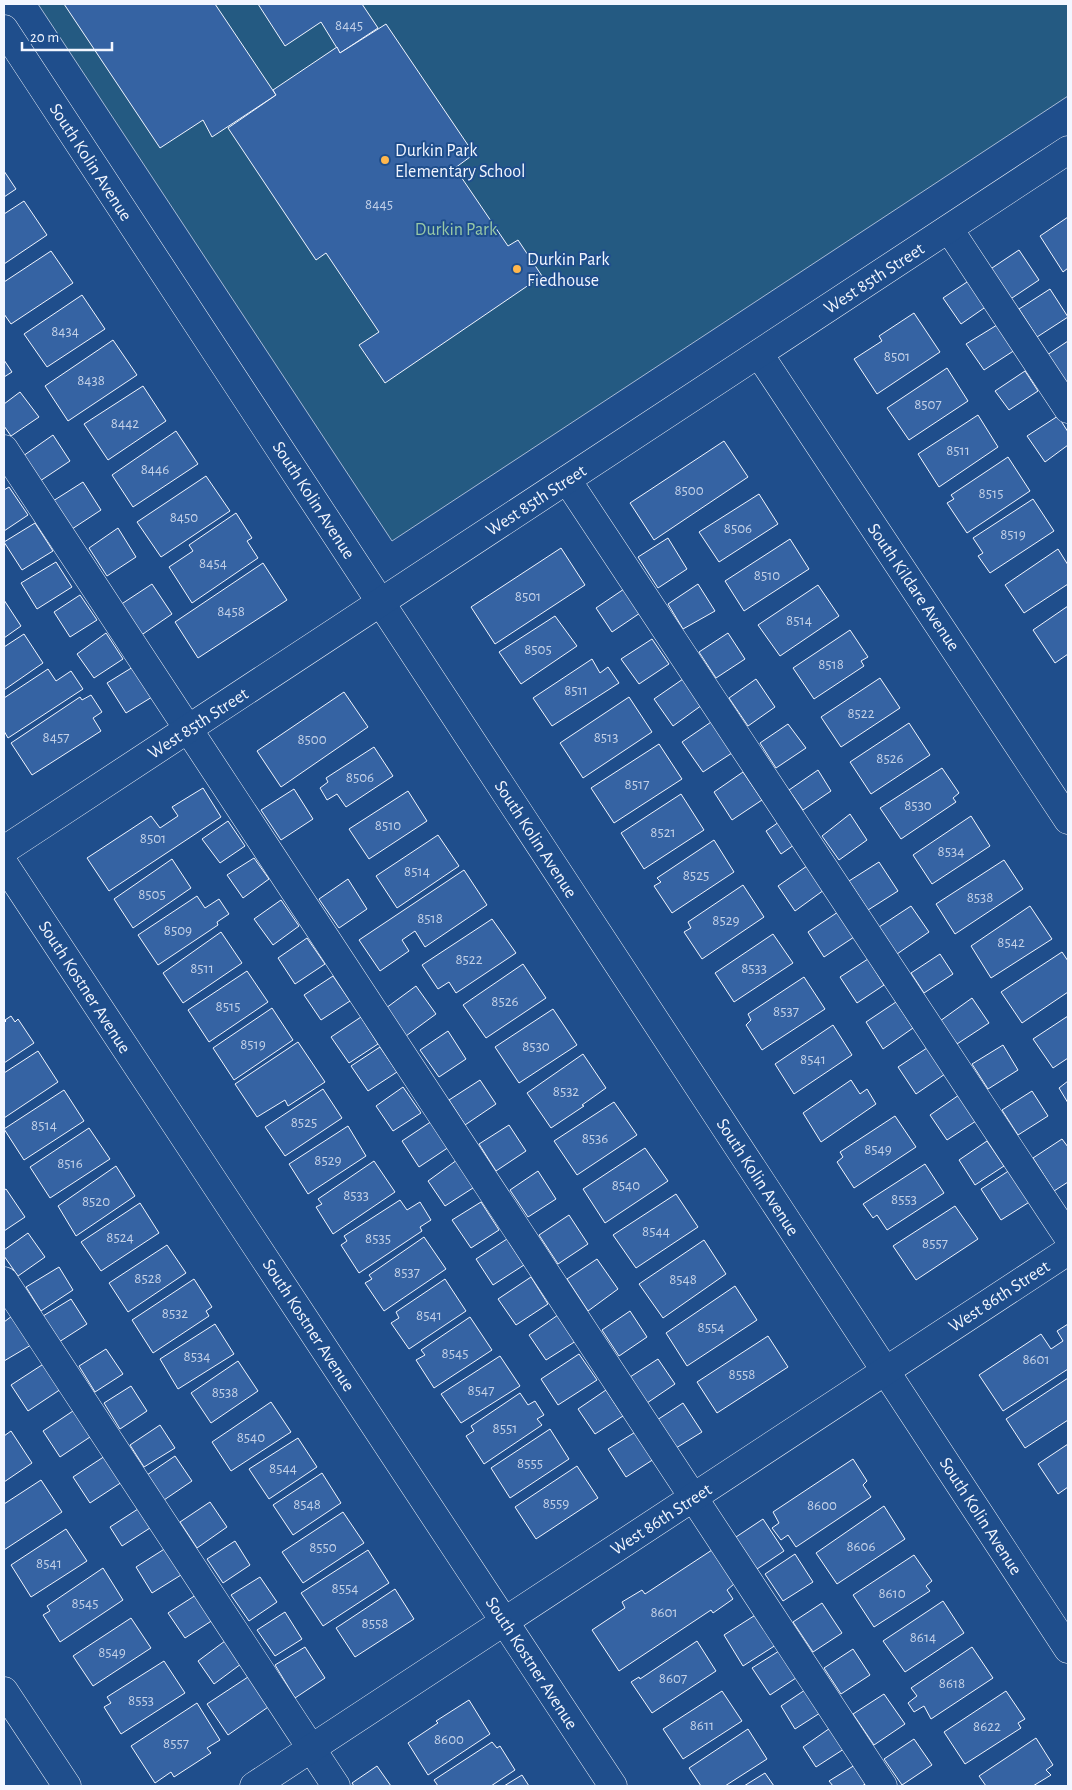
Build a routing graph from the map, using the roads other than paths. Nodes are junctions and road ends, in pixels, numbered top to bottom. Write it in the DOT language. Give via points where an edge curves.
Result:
graph roads {
  1 [pos="4,29"];
  2 [pos="1068,150"];
  3 [pos="949,228"];
  4 [pos="759,354"];
  5 [pos="1068,409"];
  6 [pos="4,449"];
  7 [pos="567,480"];
  8 [pos="380,602"];
  9 [pos="188,729"];
  10 [pos="1068,820"];
  11 [pos="4,850"];
  12 [pos="4,864"];
  13 [pos="1068,1237"];
  14 [pos="1068,1251"];
  15 [pos="4,1281"];
  16 [pos="886,1371"];
  17 [pos="694,1497"];
  18 [pos="505,1622"];
  19 [pos="1068,1649"];
  20 [pos="4,1691"];
  21 [pos="311,1748"];
  22 [pos="67,1786"];
  23 [pos="254,1786"];
  24 [pos="336,1786"];
  25 [pos="613,1786"];
  26 [pos="883,1786"];
  1 -- 8 [label="street, South Kolin Avenue"];
  2 -- 3 [label="street, West 85th Street"];
  3 -- 4 [label="street, West 85th Street"];
  3 -- 5 [label="street"];
  4 -- 7 [label="street, West 85th Street"];
  4 -- 10 [label="street, South Kildare Avenue"];
  6 -- 9 [label="street"];
  7 -- 8 [label="street, West 85th Street"];
  7 -- 13 [label="street"];
  8 -- 9 [label="street, West 85th Street"];
  8 -- 16 [label="street, South Kolin Avenue"];
  9 -- 11 [label="street, West 85th Street"];
  9 -- 17 [label="street"];
  12 -- 18 [label="street, South Kostner Avenue"];
  14 -- 16 [label="street, West 86th Street"];
  15 -- 21 [label="street"];
  16 -- 17 [label="street, West 86th Street"];
  16 -- 19 [label="street, South Kolin Avenue"];
  17 -- 18 [label="street, West 86th Street"];
  17 -- 26 [label="street"];
  18 -- 21 [label="street, West 86th Street"];
  18 -- 25 [label="street, South Kostner Avenue"];
  20 -- 22 [label="street"];
  21 -- 23 [label="street, West 86th Street"];
  21 -- 24 [label="street"];
}
